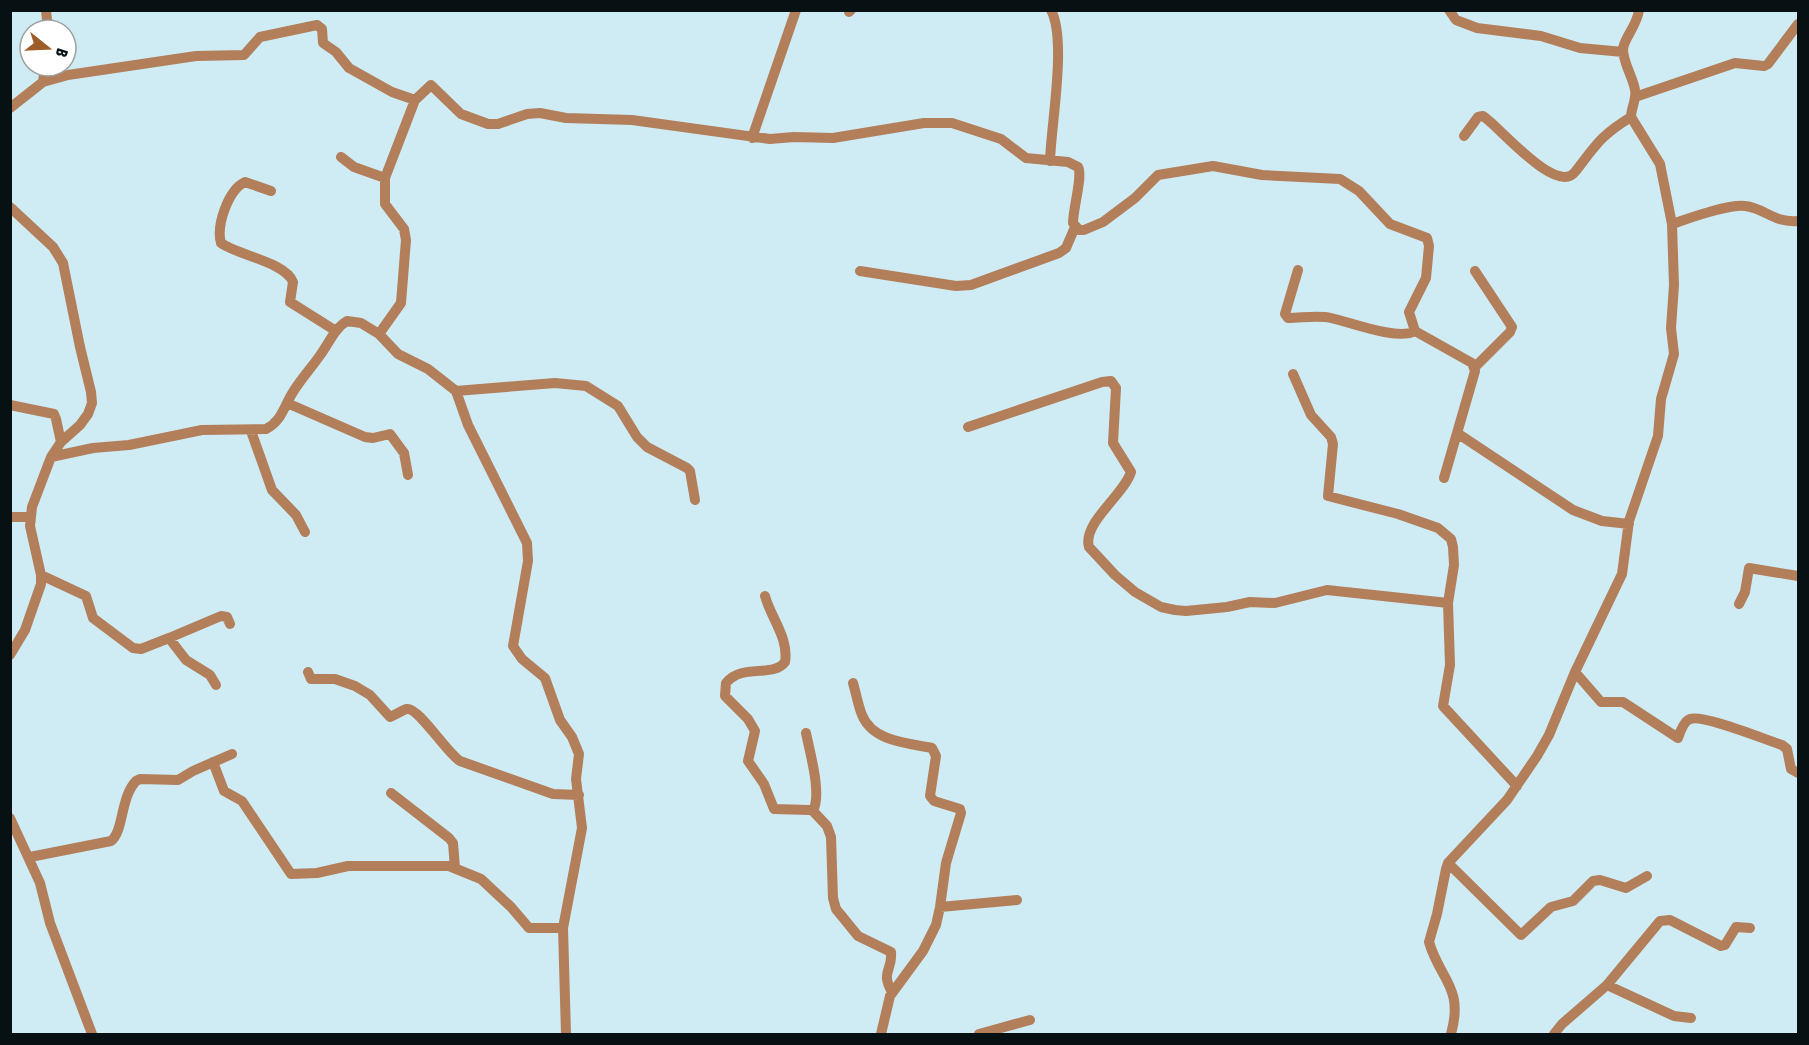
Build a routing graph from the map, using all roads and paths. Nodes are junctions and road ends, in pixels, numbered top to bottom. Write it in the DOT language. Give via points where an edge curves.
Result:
graph roads {
  1 [pos="796,10"];
  2 [pos="1051,10"];
  3 [pos="1449,10"];
  4 [pos="1639,10"];
  5 [pos="1798,24"];
  6 [pos="1623,52"];
  7 [pos="44,78"];
  8 [pos="43,82"];
  9 [pos="1635,97"];
  10 [pos="415,100"];
  11 [pos="10,108"];
  12 [pos="1631,117"];
  13 [pos="1464,136"];
  14 [pos="752,138"];
  15 [pos="341,156"];
  16 [pos="1050,161"];
  17 [pos="385,178"];
  18 [pos="271,191"];
  19 [pos="10,207"];
  20 [pos="1798,221"];
  21 [pos="1672,224"];
  22 [pos="1075,227"];
  23 [pos="1298,270"];
  24 [pos="860,271"];
  25 [pos="1475,271"];
  26 [pos="336,331"];
  27 [pos="1415,331"];
  28 [pos="379,334"];
  29 [pos="1475,367"];
  30 [pos="1293,374"];
  31 [pos="456,391"];
  32 [pos="287,403"];
  33 [pos="10,405"];
  34 [pos="968,427"];
  35 [pos="250,430"];
  36 [pos="1456,433"];
  37 [pos="61,442"];
  38 [pos="51,458"];
  39 [pos="408,476"];
  40 [pos="1444,478"];
  41 [pos="695,500"];
  42 [pos="10,517"];
  43 [pos="30,517"];
  44 [pos="1629,524"];
  45 [pos="305,532"];
  46 [pos="41,575"];
  47 [pos="1798,576"];
  48 [pos="765,596"];
  49 [pos="1448,603"];
  50 [pos="1739,604"];
  51 [pos="230,624"];
  52 [pos="169,638"];
  53 [pos="10,655"];
  54 [pos="308,672"];
  55 [pos="1575,672"];
  56 [pos="853,683"];
  57 [pos="216,685"];
  58 [pos="806,733"];
  59 [pos="232,754"];
  60 [pos="213,762"];
  61 [pos="1798,773"];
  62 [pos="1517,786"];
  63 [pos="391,793"];
  64 [pos="579,795"];
  65 [pos="813,811"];
  66 [pos="10,818"];
  67 [pos="30,857"];
  68 [pos="1448,863"];
  69 [pos="455,868"];
  70 [pos="1647,876"];
  71 [pos="1017,900"];
  72 [pos="940,907"];
  73 [pos="562,928"];
  74 [pos="1750,928"];
  75 [pos="1607,985"];
  76 [pos="892,992"];
  77 [pos="1691,1018"];
  78 [pos="1030,1020"];
  79 [pos="92,1035"];
  80 [pos="566,1035"];
  81 [pos="881,1035"];
  82 [pos="979,1035"];
  83 [pos="1451,1035"];
  84 [pos="1554,1035"];
  1 -- 14 [label="street"];
  2 -- 16 [label="street" via="1058,49"];
  3 -- 6 [label="street" via="1456,20 1477,28 1541,36 1580,48"];
  4 -- 6 [label="street"];
  5 -- 9 [label="street" via="1764,66 1735,63"];
  6 -- 9 [label="street"];
  7 -- 8 [label="street"];
  8 -- 10 [label="street" via="196,56 244,55 260,37 317,25 322,29 322,43 349,68"];
  8 -- 11 [label="street"];
  9 -- 12 [label="street"];
  10 -- 14 [label="street" via="430,86 461,114 488,124 533,113 632,120"];
  10 -- 17 [label="street"];
  12 -- 13 [label="street" via="1604,135 1573,175 1566,178 1538,165 1483,116"];
  12 -- 21 [label="street" via="1660,164"];
  14 -- 16 [label="street" via="833,138 924,123 952,123 1001,138 1026,158"];
  15 -- 17 [label="street" via="354,167"];
  16 -- 22 [label="street" via="1074,164 1080,170 1073,211"];
  17 -- 28 [label="street" via="385,204 404,229 406,240 401,303"];
  18 -- 26 [label="street" via="245,182 238,187 229,198 223,217 221,243 287,274 292,282 290,302"];
  19 -- 37 [label="street" via="53,247 66,274 92,403 80,425"];
  20 -- 21 [label="street" via="1781,220 1745,206"];
  21 -- 44 [label="street" via="1674,361 1661,399 1658,435"];
  22 -- 24 [label="street" via="1066,248 1059,253 971,285"];
  22 -- 27 [label="street" via="1084,230 1102,222 1164,172 1213,166 1262,175 1340,179 1359,192 1390,224 1429,242 1425,284 1409,312"];
  23 -- 27 [label="street" via="1288,318 1327,317 1365,329 1409,334"];
  25 -- 29 [label="street" via="1512,327"];
  26 -- 28 [label="street" via="347,321 354,321"];
  26 -- 32 [label="street"];
  27 -- 29 [label="street"];
  28 -- 31 [label="street" via="398,354 428,369"];
  29 -- 36 [label="street"];
  30 -- 49 [label="street" via="1311,415 1331,437 1328,495 1398,513 1445,533 1453,547 1454,572"];
  31 -- 41 [label="street" via="555,383 586,386 618,406 647,447 690,471"];
  31 -- 64 [label="street" via="468,425 526,543 528,561 513,646 545,678 560,720 577,746"];
  32 -- 35 [label="street" via="274,425"];
  32 -- 39 [label="street" via="365,438 390,434 404,453"];
  33 -- 37 [label="street" via="54,414"];
  34 -- 49 [label="street" via="1111,381 1116,388 1113,443 1131,472 1089,534 1089,547 1135,592 1161,607 1186,611 1250,602 1275,603 1327,590"];
  35 -- 38 [label="street" via="202,430"];
  35 -- 45 [label="street" via="272,490 296,515"];
  36 -- 40 [label="street"];
  36 -- 44 [label="street" via="1573,510 1602,521"];
  37 -- 38 [label="street"];
  38 -- 43 [label="street"];
  42 -- 43 [label="street"];
  43 -- 46 [label="street"];
  44 -- 55 [label="street" via="1622,574"];
  46 -- 52 [label="street" via="86,596 93,618 133,648 141,649"];
  46 -- 53 [label="street" via="39,593 25,630"];
  47 -- 50 [label="street" via="1749,568"];
  48 -- 65 [label="street" via="780,628 785,662 778,668 737,674 726,683 725,696 752,725 754,739 748,761 762,780 774,809"];
  49 -- 62 [label="street" via="1450,665 1443,706"];
  51 -- 52 [label="street" via="227,617 221,616"];
  52 -- 57 [label="street" via="186,660 210,675"];
  54 -- 64 [label="street" via="312,679 335,679 364,690 390,717 413,710 460,761 553,794"];
  55 -- 61 [label="street" via="1601,702 1623,702 1677,738 1686,722 1694,718 1782,745 1787,749 1791,769"];
  55 -- 62 [label="street" via="1543,746"];
  56 -- 72 [label="street" via="863,717 881,736 935,751 930,796 960,809"];
  58 -- 65 [label="street" via="815,779"];
  59 -- 60 [label="street"];
  60 -- 67 [label="street" via="178,780 141,779 133,783 123,806 118,834 111,841"];
  60 -- 69 [label="street" via="224,791 242,801 291,874 348,866"];
  62 -- 68 [label="street"];
  63 -- 69 [label="street" via="449,838"];
  64 -- 73 [label="street" via="582,836"];
  65 -- 76 [label="street" via="831,837 836,909 858,936 891,952 886,976"];
  66 -- 67 [label="street"];
  67 -- 79 [label="street"];
  68 -- 70 [label="street" via="1521,935 1551,907 1573,901 1593,881 1626,888"];
  68 -- 83 [label="street" via="1429,942 1453,992 1455,1022"];
  69 -- 73 [label="street" via="481,879 529,928"];
  71 -- 72 [label="street"];
  72 -- 76 [label="street" via="930,939"];
  73 -- 80 [label="street"];
  74 -- 75 [label="street" via="1736,927 1721,946 1664,919"];
  75 -- 77 [label="street" via="1674,1016"];
  75 -- 84 [label="street"];
  76 -- 81 [label="street"];
  78 -- 82 [label="street"];
}
